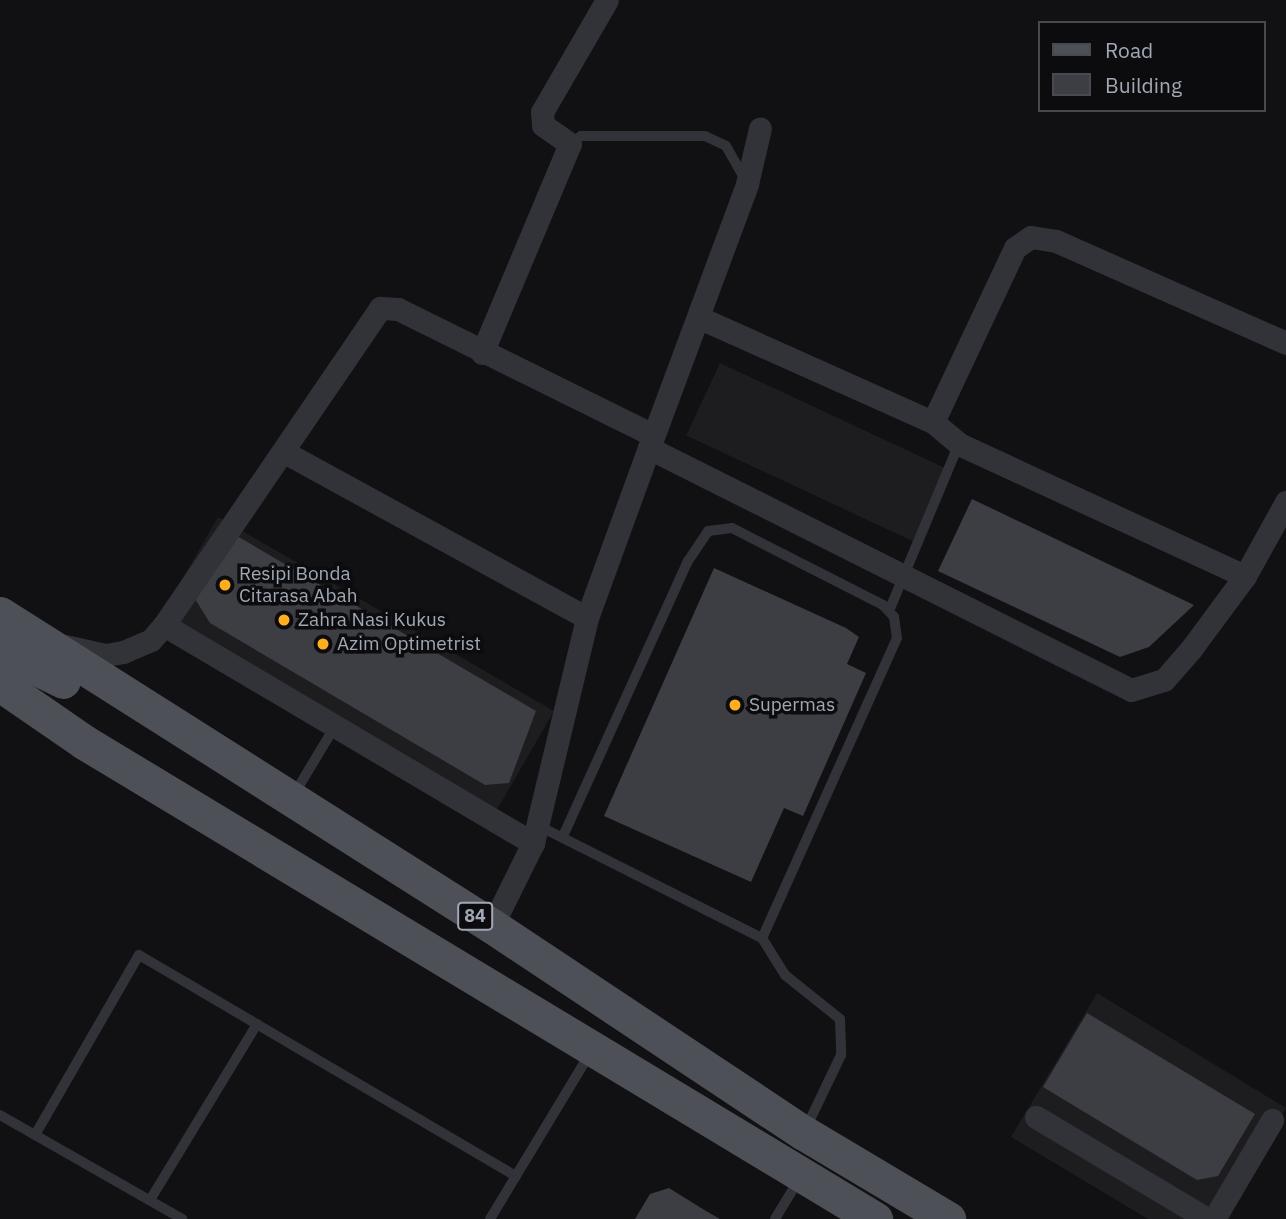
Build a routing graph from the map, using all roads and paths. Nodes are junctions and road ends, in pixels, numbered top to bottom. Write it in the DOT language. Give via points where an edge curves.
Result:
graph roads {
  1 [pos="607,0"];
  2 [pos="760,128"];
  3 [pos="570,144"];
  4 [pos="747,184"];
  5 [pos="700,318"];
  6 [pos="1286,343"];
  7 [pos="482,353"];
  8 [pos="933,422"];
  9 [pos="651,442"];
  10 [pos="959,444"];
  11 [pos="286,453"];
  12 [pos="1286,502"];
  13 [pos="903,576"];
  14 [pos="1245,576"];
  15 [pos="889,611"];
  16 [pos="0,614"];
  17 [pos="587,618"];
  18 [pos="164,625"];
  19 [pos="35,639"];
  20 [pos="0,650"];
  21 [pos="0,684"];
  22 [pos="335,726"];
  23 [pos="215,755"];
  24 [pos="289,801"];
  25 [pos="535,834"];
  26 [pos="564,834"];
  27 [pos="492,926"];
  28 [pos="762,938"];
  29 [pos="257,1024"];
  30 [pos="593,1049"];
  31 [pos="0,1115"];
  32 [pos="1036,1117"];
  33 [pos="1272,1120"];
  34 [pos="804,1133"];
  35 [pos="35,1135"];
  36 [pos="802,1175"];
  37 [pos="516,1176"];
  38 [pos="149,1200"];
  39 [pos="182,1219"];
  40 [pos="490,1219"];
  41 [pos="775,1219"];
  42 [pos="875,1219"];
  43 [pos="948,1219"];
  44 [pos="1207,1219"];
  45 [pos="1214,1219"];
  1 -- 3 [label="street" via="542,112 543,125"];
  2 -- 4 [label="street"];
  3 -- 4 [label="lane" via="581,136 705,136 726,146"];
  3 -- 7 [label="street"];
  4 -- 5 [label="street"];
  5 -- 8 [label="street"];
  5 -- 9 [label="street"];
  6 -- 8 [label="street" via="1056,241 1031,237 1015,248"];
  7 -- 9 [label="street"];
  7 -- 11 [label="street" via="398,309 373,313"];
  8 -- 10 [label="street"];
  9 -- 13 [label="street"];
  9 -- 17 [label="street"];
  10 -- 13 [label="lane"];
  10 -- 14 [label="street"];
  11 -- 17 [label="street"];
  11 -- 18 [label="street"];
  12 -- 14 [label="street"];
  13 -- 14 [label="street" via="1131,690 1164,680"];
  13 -- 15 [label="lane"];
  15 -- 26 [label="lane" via="732,528 708,531 688,561"];
  15 -- 28 [label="lane" via="897,638"];
  16 -- 19 [label="main road, 84"];
  17 -- 25 [label="street"];
  18 -- 19 [label="street" via="138,648 106,655"];
  18 -- 22 [label="street"];
  19 -- 23 [label="main road, 84"];
  20 -- 23 [label="main road" via="44,668 167,746"];
  21 -- 30 [label="main road" via="84,742"];
  22 -- 24 [label="lane"];
  22 -- 25 [label="street"];
  23 -- 24 [label="main road, 84"];
  24 -- 27 [label="main road, 84"];
  25 -- 26 [label="lane"];
  25 -- 27 [label="street"];
  26 -- 28 [label="lane"];
  27 -- 34 [label="main road, 84"];
  28 -- 34 [label="lane" via="785,975 840,1019 844,1030 841,1055"];
  29 -- 35 [label="lane" via="139,955"];
  29 -- 37 [label="lane"];
  29 -- 38 [label="lane"];
  30 -- 36 [label="main road"];
  30 -- 37 [label="lane"];
  31 -- 35 [label="lane"];
  32 -- 44 [label="street"];
  33 -- 45 [label="street"];
  34 -- 43 [label="main road, 84"];
  35 -- 38 [label="lane"];
  36 -- 41 [label="lane"];
  36 -- 42 [label="main road"];
  37 -- 40 [label="lane"];
  38 -- 39 [label="lane"];
}
